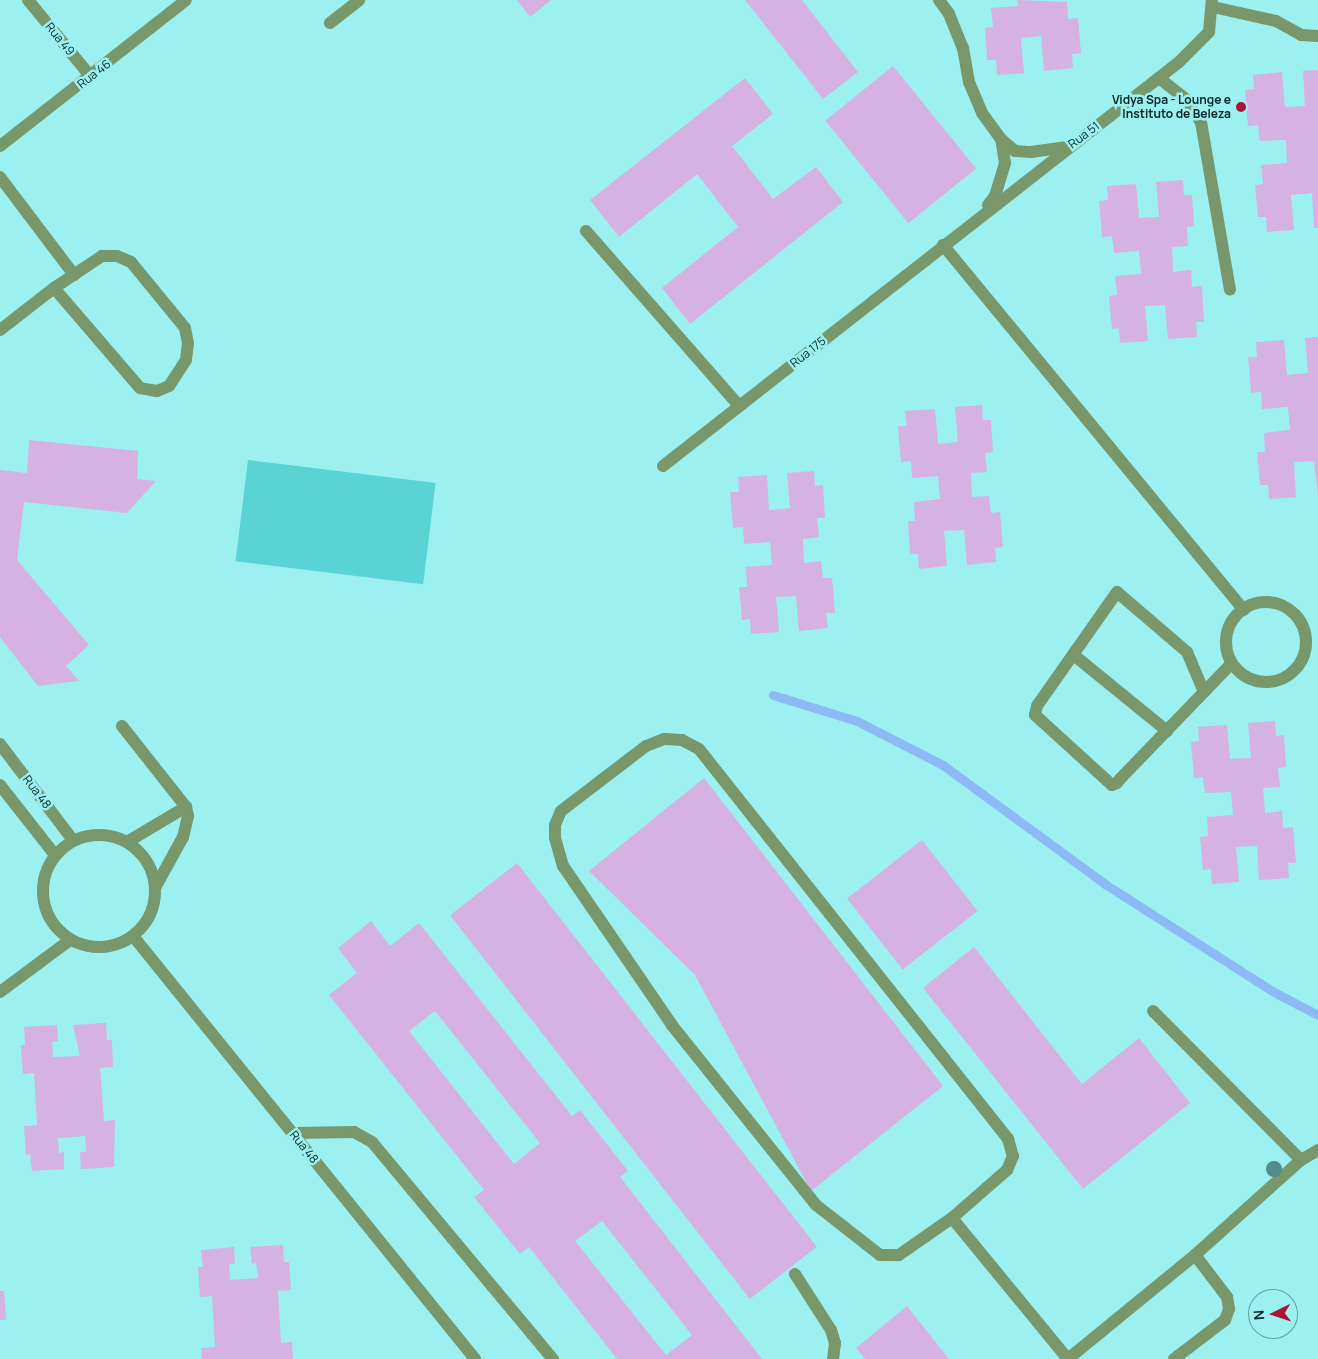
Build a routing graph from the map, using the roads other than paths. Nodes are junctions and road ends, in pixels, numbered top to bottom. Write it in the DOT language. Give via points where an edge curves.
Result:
graph roads {
  1 [pos="28,0"];
  2 [pos="186,0"];
  3 [pos="359,0"];
  4 [pos="939,0"];
  5 [pos="1213,3"];
  6 [pos="330,24"];
  7 [pos="1318,36"];
  8 [pos="91,77"];
  9 [pos="1159,78"];
  10 [pos="1001,139"];
  11 [pos="0,146"];
  12 [pos="1068,146"];
  13 [pos="0,177"];
  14 [pos="981,216"];
  15 [pos="586,231"];
  16 [pos="948,241"];
  17 [pos="74,275"];
  18 [pos="54,288"];
  19 [pos="1230,290"];
  20 [pos="0,330"];
  21 [pos="739,406"];
  22 [pos="663,466"];
  23 [pos="1244,610"];
  24 [pos="1075,656"];
  25 [pos="1232,663"];
  26 [pos="1204,692"];
  27 [pos="122,726"];
  28 [pos="1167,730"];
  29 [pos="0,744"];
  30 [pos="0,785"];
  31 [pos="186,807"];
  32 [pos="73,840"];
  33 [pos="127,842"];
  34 [pos="55,855"];
  35 [pos="156,888"];
  36 [pos="133,936"];
  37 [pos="70,940"];
  38 [pos="0,992"];
  39 [pos="1153,1011"];
  40 [pos="293,1133"];
  41 [pos="1318,1150"];
  42 [pos="1302,1160"];
  43 [pos="952,1218"];
  44 [pos="1194,1255"];
  45 [pos="795,1274"];
  46 [pos="475,1359"];
  47 [pos="553,1359"];
  48 [pos="833,1359"];
  49 [pos="1068,1359"];
  50 [pos="1174,1359"];
  1 -- 8 [label="street, Rua 49"];
  2 -- 8 [label="street, Rua 46"];
  3 -- 6 [label="street"];
  4 -- 10 [label="street" via="949,14 962,48 969,82 982,113"];
  5 -- 7 [label="street" via="1276,21 1300,35"];
  5 -- 9 [label="street, Rua 51" via="1209,32"];
  8 -- 11 [label="street, Rua 46"];
  9 -- 12 [label="street, Rua 51"];
  9 -- 19 [label="street" via="1186,100 1201,122"];
  10 -- 12 [label="street" via="1016,151"];
  10 -- 14 [label="street" via="1005,163 996,196"];
  12 -- 14 [label="street, Rua 51"];
  13 -- 17 [label="street"];
  14 -- 16 [label="street, Rua 51"];
  15 -- 21 [label="street"];
  16 -- 21 [label="street, Rua 175"];
  16 -- 23 [label="street"];
  17 -- 18 [label="street"];
  17 -- 18 [label="street" via="102,256 117,256 131,262 185,328 188,342 186,360 169,386 157,391 140,388"];
  18 -- 20 [label="street"];
  21 -- 22 [label="street, Rua 175"];
  23 -- 25 [label="street" via="1228,630 1227,653"];
  23 -- 25 [label="street" via="1261,603 1271,603 1291,611 1303,628 1305,650 1292,672 1268,682 1248,678"];
  24 -- 26 [label="street" via="1112,595 1121,593 1187,652"];
  24 -- 28 [label="street"];
  24 -- 28 [label="street" via="1037,706 1035,715 1105,781 1117,783"];
  25 -- 26 [label="street"];
  26 -- 28 [label="street"];
  27 -- 31 [label="street"];
  29 -- 32 [label="street, Rua 48"];
  30 -- 34 [label="street, Rua 48"];
  31 -- 33 [label="street"];
  31 -- 35 [label="street" via="188,816 183,837"];
  32 -- 33 [label="street" via="101,835"];
  32 -- 34 [label="street"];
  33 -- 35 [label="street" via="142,854"];
  34 -- 37 [label="street" via="46,870 43,903 49,919"];
  35 -- 36 [label="street" via="146,923"];
  36 -- 37 [label="street" via="104,948 88,947"];
  36 -- 40 [label="street, Rua 48"];
  37 -- 38 [label="street"];
  39 -- 42 [label="street"];
  40 -- 46 [label="street, Rua 48"];
  40 -- 47 [label="street" via="354,1132 372,1142"];
  41 -- 42 [label="street"];
  42 -- 44 [label="street"];
  43 -- 43 [label="street" via="899,1254 880,1255 816,1205 672,1025 563,866 555,838 555,825 561,810 646,746 664,739 682,740 699,750 1008,1139 1013,1156 1008,1170"];
  43 -- 49 [label="street"];
  44 -- 49 [label="street"];
  44 -- 50 [label="street" via="1227,1297 1229,1309 1225,1320"];
  45 -- 48 [label="street" via="831,1330 835,1343"];
}
